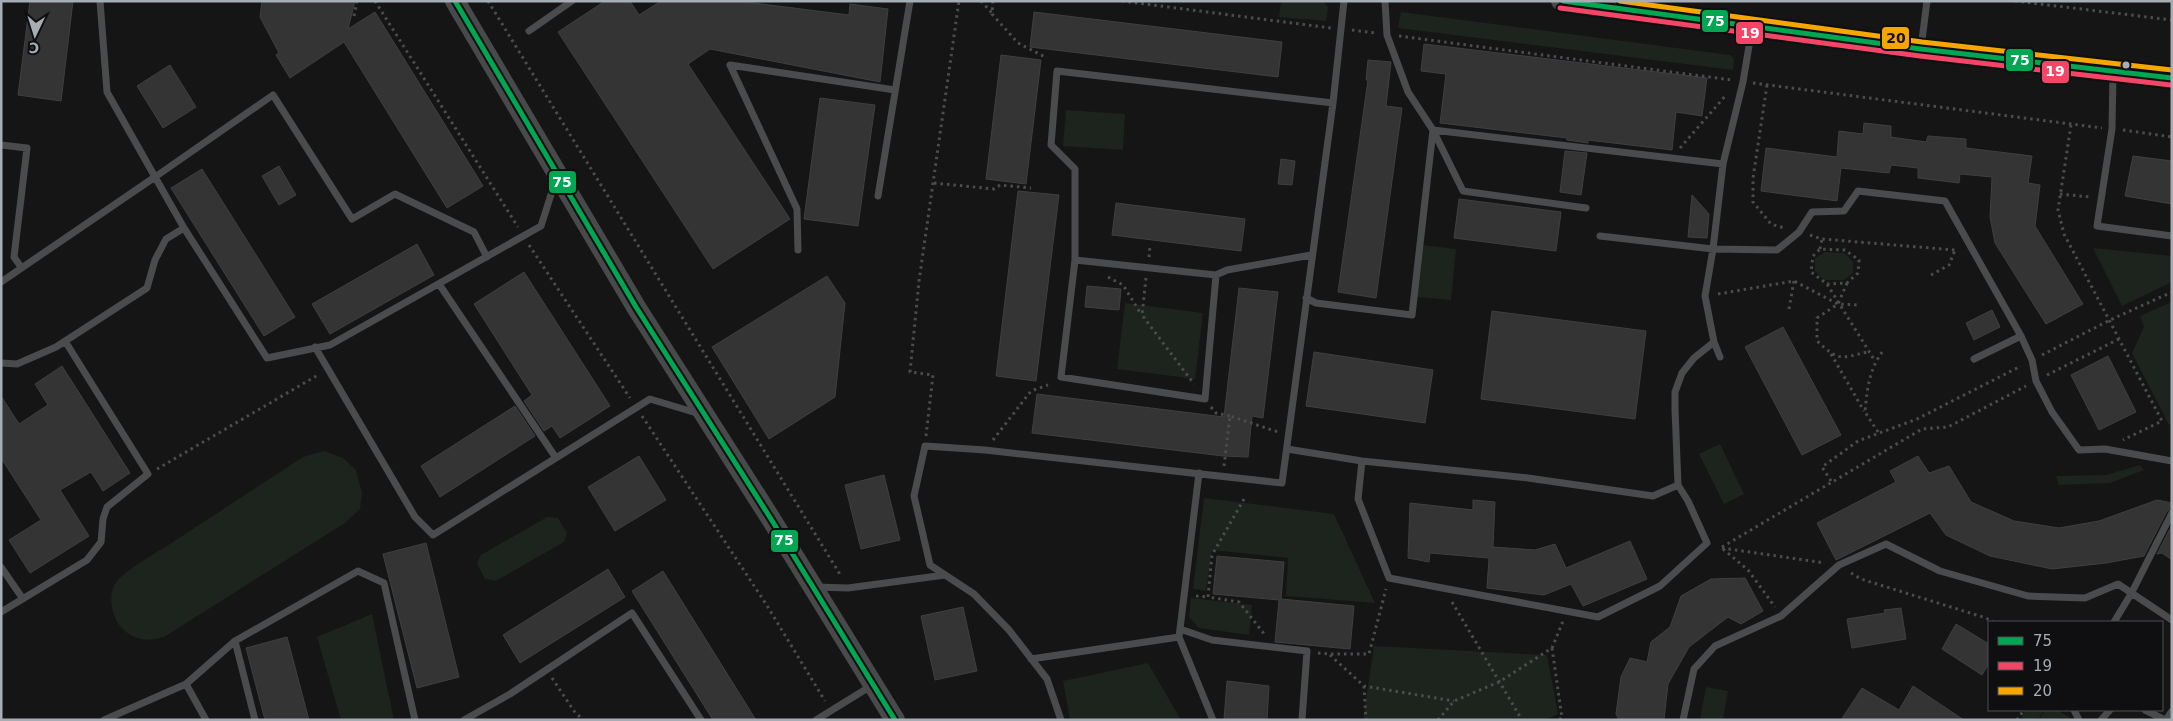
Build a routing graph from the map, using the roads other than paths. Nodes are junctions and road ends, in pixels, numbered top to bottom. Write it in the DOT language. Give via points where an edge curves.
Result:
graph roads {
  1 [pos="100,1"];
  2 [pos="455,1"];
  3 [pos="572,1"];
  4 [pos="910,1"];
  5 [pos="1344,1"];
  6 [pos="1385,1"];
  7 [pos="1561,1"];
  8 [pos="1927,1"];
  9 [pos="1752,25"];
  10 [pos="529,31"];
  11 [pos="1921,48"];
  12 [pos="2113,70"];
  13 [pos="2172,78"];
  14 [pos="895,90"];
  15 [pos="1333,102"];
  16 [pos="1433,130"];
  17 [pos="1,145"];
  18 [pos="1723,164"];
  19 [pos="557,176"];
  20 [pos="155,177"];
  21 [pos="878,196"];
  22 [pos="1586,208"];
  23 [pos="184,228"];
  24 [pos="1600,236"];
  25 [pos="2172,236"];
  26 [pos="1713,249"];
  27 [pos="798,250"];
  28 [pos="1311,254"];
  29 [pos="487,257"];
  30 [pos="1075,260"];
  31 [pos="21,267"];
  32 [pos="1216,276"];
  33 [pos="1,282"];
  34 [pos="439,284"];
  35 [pos="1306,298"];
  36 [pos="2021,336"];
  37 [pos="65,341"];
  38 [pos="1714,342"];
  39 [pos="315,347"];
  40 [pos="1720,357"];
  41 [pos="1974,359"];
  42 [pos="1,363"];
  43 [pos="704,415"];
  44 [pos="1287,449"];
  45 [pos="556,458"];
  46 [pos="1362,460"];
  47 [pos="2172,461"];
  48 [pos="1199,474"];
  49 [pos="1678,485"];
  50 [pos="2172,513"];
  51 [pos="1,567"];
  52 [pos="945,575"];
  53 [pos="814,587"];
  54 [pos="2132,594"];
  55 [pos="22,599"];
  56 [pos="1,612"];
  57 [pos="2172,620"];
  58 [pos="2115,621"];
  59 [pos="1180,633"];
  60 [pos="235,641"];
  61 [pos="1031,659"];
  62 [pos="186,684"];
  63 [pos="873,684"];
  64 [pos="2147,711"];
  65 [pos="2172,711"];
  66 [pos="104,720"];
  67 [pos="206,720"];
  68 [pos="255,720"];
  69 [pos="415,720"];
  70 [pos="464,720"];
  71 [pos="701,720"];
  72 [pos="816,720"];
  73 [pos="895,720"];
  74 [pos="1060,720"];
  75 [pos="1213,720"];
  76 [pos="1302,720"];
  77 [pos="1682,720"];
  78 [pos="2166,720"];
  1 -- 20 [label="lane" via="107,92"];
  2 -- 19 [label="main road"];
  3 -- 10 [label="lane"];
  4 -- 14 [label="lane"];
  5 -- 15 [label="lane"];
  6 -- 16 [label="lane" via="1387,35 1408,92"];
  7 -- 9 [label="main road"];
  8 -- 11 [label="lane"];
  9 -- 11 [label="main road"];
  9 -- 18 [label="lane"];
  11 -- 12 [label="main road"];
  12 -- 13 [label="main road"];
  12 -- 25 [label="lane" via="2112,129 2097,226"];
  14 -- 21 [label="lane"];
  14 -- 27 [label="lane" via="730,65 797,209"];
  15 -- 28 [label="lane"];
  15 -- 30 [label="lane" via="1057,72 1052,145 1075,169"];
  16 -- 18 [label="lane"];
  16 -- 22 [label="lane" via="1463,191"];
  16 -- 35 [label="lane" via="1412,315 1316,303"];
  17 -- 31 [label="lane" via="27,148 14,257"];
  18 -- 26 [label="lane"];
  19 -- 29 [label="lane" via="541,226"];
  19 -- 43 [label="main road"];
  20 -- 23 [label="lane"];
  20 -- 29 [label="lane" via="274,95 352,219 395,194 474,232"];
  20 -- 31 [label="lane"];
  23 -- 37 [label="lane" via="166,239 146,288"];
  23 -- 39 [label="lane" via="267,358"];
  24 -- 26 [label="lane"];
  26 -- 36 [label="lane" via="1777,250 1799,232 1812,212 1844,211 1858,190 1946,201"];
  26 -- 38 [label="lane" via="1705,296"];
  28 -- 32 [label="lane" via="1227,270"];
  28 -- 35 [label="lane"];
  29 -- 34 [label="lane"];
  30 -- 32 [label="lane"];
  30 -- 32 [label="lane" via="1061,377 1205,399"];
  31 -- 33 [label="lane"];
  34 -- 39 [label="lane" via="330,345"];
  34 -- 45 [label="lane"];
  35 -- 44 [label="lane"];
  36 -- 41 [label="lane"];
  36 -- 47 [label="lane" via="2032,360 2036,380 2052,412 2079,450 2105,449"];
  37 -- 42 [label="lane" via="17,364"];
  37 -- 55 [label="lane" via="148,474 107,507 101,542 88,560"];
  38 -- 40 [label="lane"];
  38 -- 49 [label="lane" via="1682,373 1675,392"];
  39 -- 45 [label="lane" via="415,517 433,535"];
  43 -- 45 [label="lane" via="650,399"];
  43 -- 53 [label="main road"];
  44 -- 46 [label="lane"];
  44 -- 48 [label="lane" via="1282,483"];
  46 -- 49 [label="lane" via="1528,478 1653,496"];
  46 -- 49 [label="lane" via="1358,499 1389,578 1598,617 1660,586 1707,542"];
  48 -- 52 [label="lane" via="925,446 914,496 930,565"];
  48 -- 59 [label="lane"];
  50 -- 54 [label="lane"];
  51 -- 55 [label="lane"];
  52 -- 53 [label="lane" via="848,588"];
  52 -- 61 [label="lane" via="974,594 1009,630"];
  53 -- 63 [label="main road"];
  54 -- 57 [label="lane"];
  54 -- 58 [label="lane"];
  54 -- 77 [label="lane" via="2118,584 2085,598 2028,596 1940,571 1886,544 1839,565 1781,616 1715,646 1694,669"];
  55 -- 56 [label="lane"];
  59 -- 61 [label="lane"];
  59 -- 75 [label="lane"];
  59 -- 76 [label="lane" via="1307,651"];
  60 -- 62 [label="lane"];
  60 -- 68 [label="lane"];
  60 -- 69 [label="lane" via="358,571 384,583"];
  61 -- 74 [label="lane" via="1047,679"];
  62 -- 66 [label="lane"];
  62 -- 67 [label="lane"];
  63 -- 72 [label="lane"];
  63 -- 73 [label="main road"];
  64 -- 78 [label="lane"];
  65 -- 78 [label="lane"];
  70 -- 71 [label="lane" via="510,694 632,613"];
}
